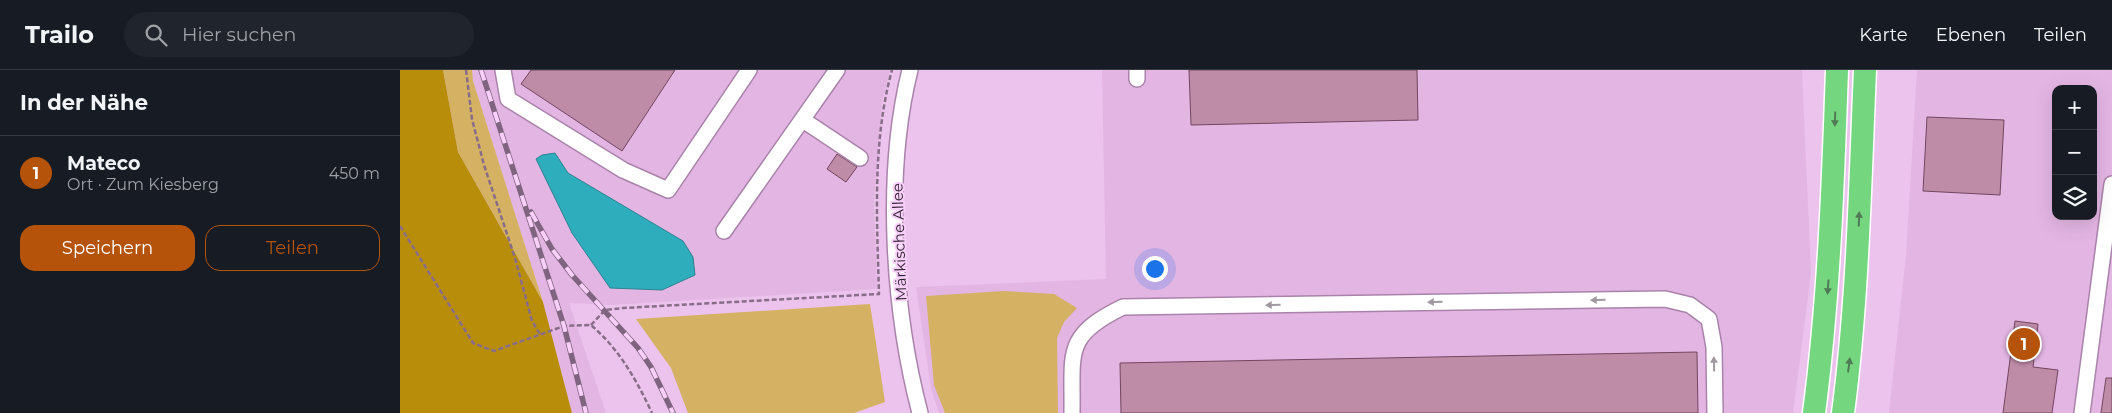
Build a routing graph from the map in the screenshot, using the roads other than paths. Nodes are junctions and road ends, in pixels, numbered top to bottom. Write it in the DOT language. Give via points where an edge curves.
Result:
graph roads {
  1 [pos="503,70"];
  2 [pos="749,70"];
  3 [pos="837,70"];
  4 [pos="910,70"];
  5 [pos="1837,70"];
  6 [pos="1866,70"];
  7 [pos="803,120"];
  8 [pos="860,158"];
  9 [pos="2112,184"];
  10 [pos="2112,189"];
  11 [pos="724,231"];
  12 [pos="920,413"];
  13 [pos="1072,413"];
  14 [pos="1715,413"];
  15 [pos="1814,413"];
  16 [pos="1844,413"];
  17 [pos="2082,413"];
  1 -- 2 [label="street" via="508,99 623,170 668,190"];
  3 -- 7 [label="street"];
  4 -- 12 [label="street, Märkische Allee" via="901,121 895,204 898,287"];
  5 -- 15 [label="highway, one-way" via="1832,238"];
  16 -- 6 [label="highway, one-way" via="1855,297"];
  7 -- 8 [label="street"];
  7 -- 11 [label="street"];
  9 -- 10 [label="street"];
  10 -- 17 [label="street"];
  14 -- 13 [label="street, one-way" via="1714,347 1710,319 1690,305 1665,299 1123,307 1097,320 1079,337 1073,356"];
}
